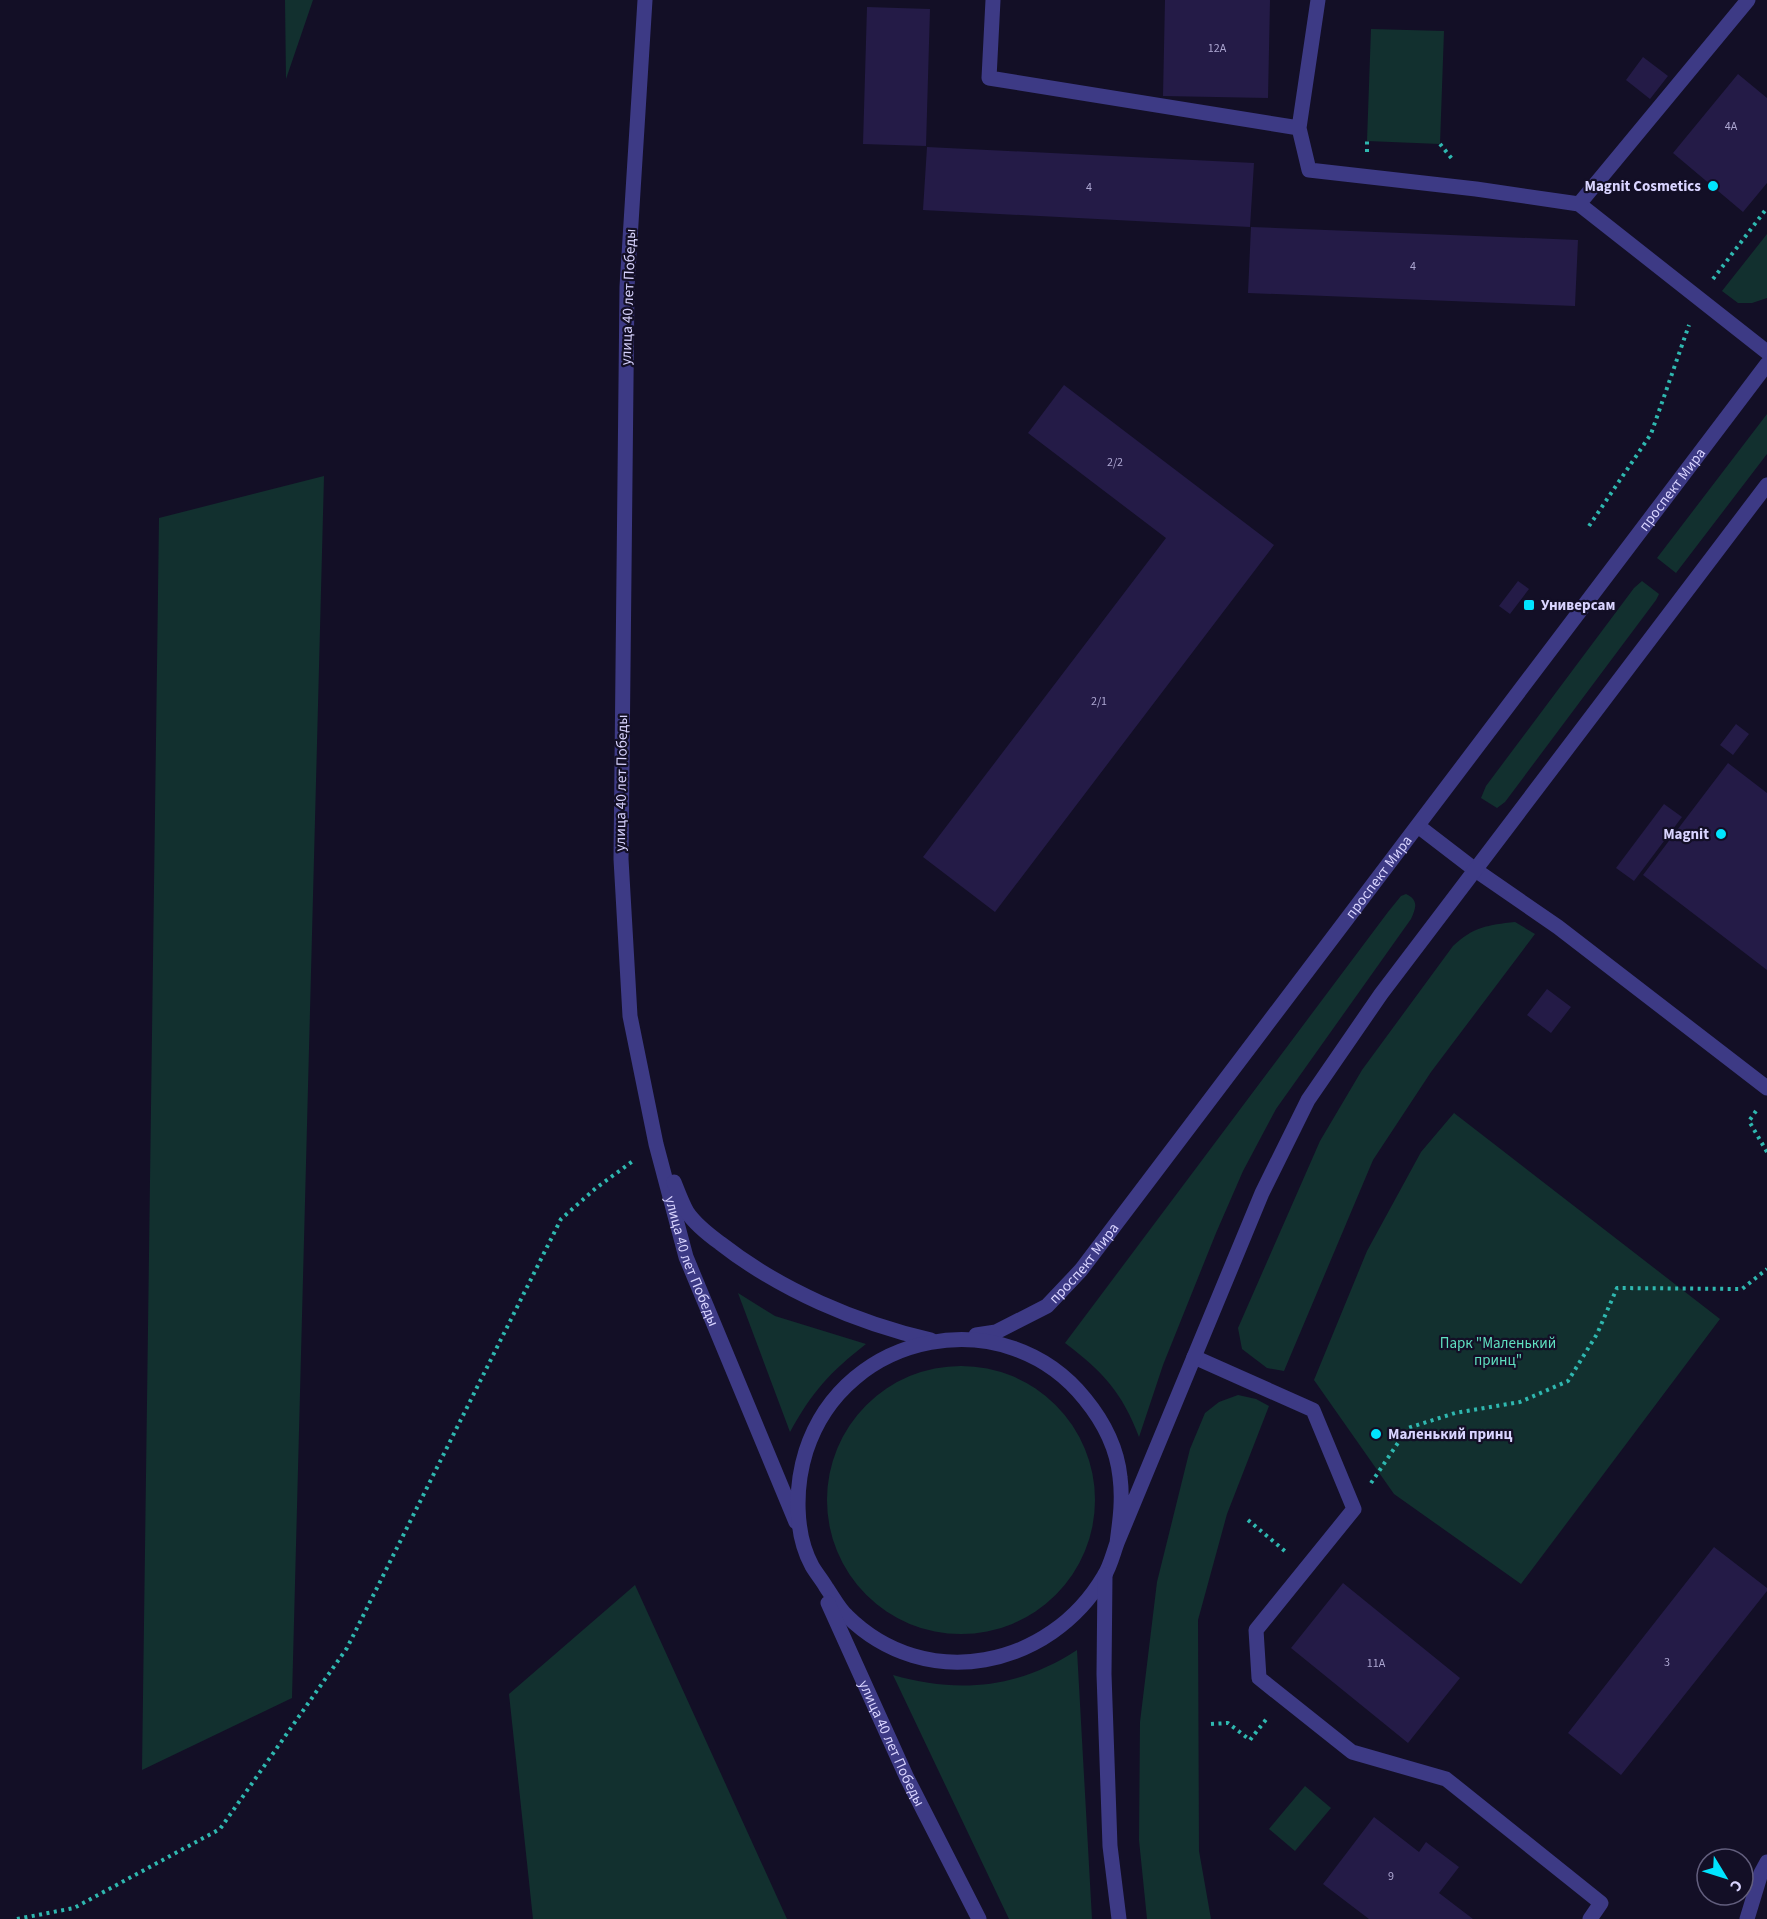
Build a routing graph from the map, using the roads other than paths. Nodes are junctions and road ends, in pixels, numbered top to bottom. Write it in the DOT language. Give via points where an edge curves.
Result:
graph roads {
  1 [pos="645,0"];
  2 [pos="993,0"];
  3 [pos="1318,0"];
  4 [pos="1748,0"];
  5 [pos="1299,128"];
  6 [pos="1579,204"];
  7 [pos="1767,352"];
  8 [pos="1767,364"];
  9 [pos="1767,485"];
  10 [pos="1418,826"];
  11 [pos="1474,869"];
  12 [pos="1767,1088"];
  13 [pos="656,1144"];
  14 [pos="954,1339"];
  15 [pos="933,1341"];
  16 [pos="1194,1357"];
  17 [pos="802,1537"];
  18 [pos="1117,1543"];
  19 [pos="811,1565"];
  20 [pos="1106,1575"];
  21 [pos="1767,1863"];
  22 [pos="979,1919"];
  23 [pos="1119,1919"];
  24 [pos="1590,1919"];
  25 [pos="1747,1919"];
  1 -- 13 [label="street, улица 40 лет Победы" via="627,287 621,859 630,1016"];
  2 -- 5 [label="street" via="989,78"];
  3 -- 5 [label="street"];
  4 -- 6 [label="street"];
  5 -- 6 [label="street" via="1309,170"];
  6 -- 7 [label="street"];
  8 -- 10 [label="street, проспект Мира"];
  9 -- 11 [label="street"];
  10 -- 11 [label="street"];
  10 -- 14 [label="street, проспект Мира" via="1082,1270 1047,1306 1024,1319 996,1332"];
  11 -- 12 [label="street" via="1558,927"];
  11 -- 16 [label="street" via="1308,1100 1262,1193"];
  13 -- 15 [label="street" via="688,1212 733,1254 797,1293 892,1331"];
  13 -- 17 [label="street, улица 40 лет Победы" via="686,1257"];
  14 -- 15 [label="street"];
  14 -- 18 [label="street" via="987,1341 1019,1350 1049,1365 1076,1386 1097,1413 1112,1443 1122,1509"];
  15 -- 17 [label="street" via="878,1361 854,1378 829,1407 806,1451 800,1479"];
  16 -- 18 [label="street"];
  16 -- 24 [label="street" via="1313,1410 1354,1509 1256,1630 1259,1678 1352,1752 1446,1779 1601,1904"];
  17 -- 19 [label="street"];
  18 -- 20 [label="street"];
  19 -- 20 [label="street" via="845,1616 875,1639 909,1655 946,1662 984,1661 1020,1651 1053,1633 1081,1608"];
  19 -- 22 [label="street, улица 40 лет Победы" via="908,1778"];
  20 -- 23 [label="street" via="1104,1674 1110,1846"];
  21 -- 25 [label="street"];
}
